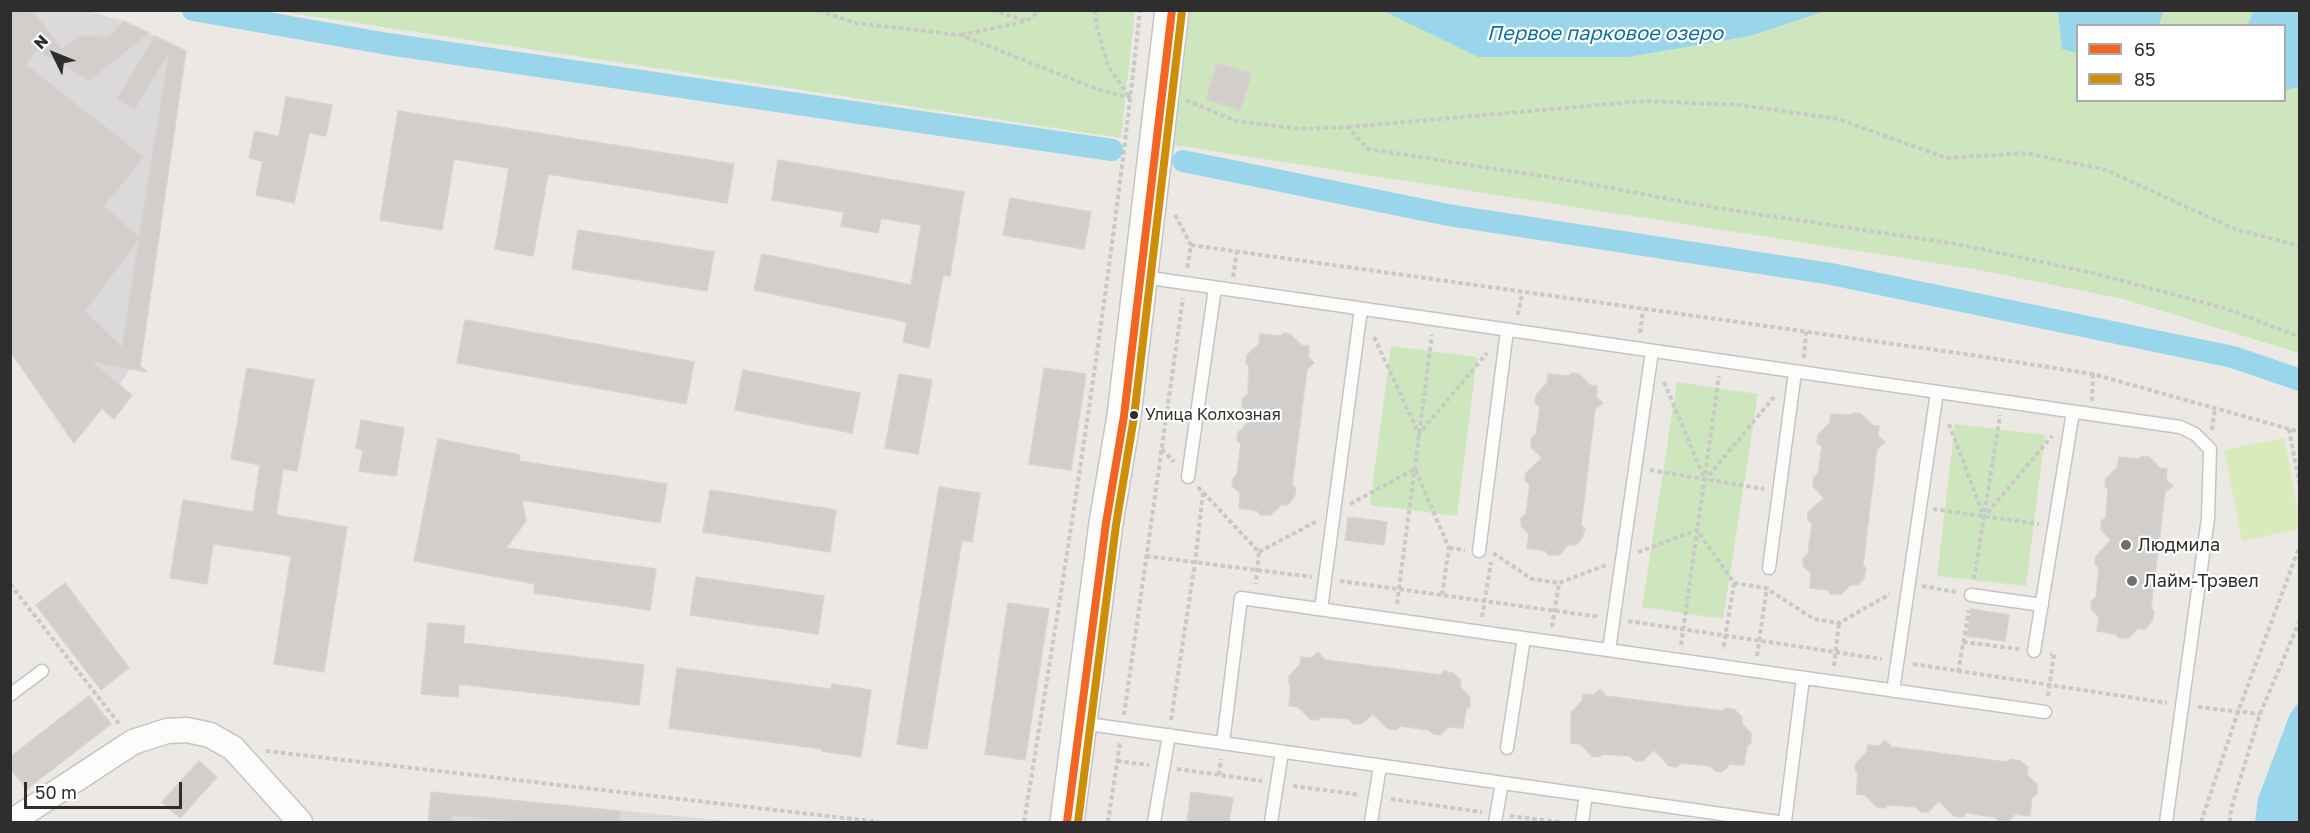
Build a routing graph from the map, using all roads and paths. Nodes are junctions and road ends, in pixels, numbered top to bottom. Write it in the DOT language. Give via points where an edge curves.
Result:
graph roads {
  1 [pos="819,10"];
  2 [pos="992,10"];
  3 [pos="1041,10"];
  4 [pos="1095,10"];
  5 [pos="1140,10"];
  6 [pos="1172,10"];
  7 [pos="1027,21"];
  8 [pos="960,35"];
  9 [pos="1151,98"];
  10 [pos="1348,127"];
  11 [pos="1136,192"];
  12 [pos="2300,246"];
  13 [pos="1237,250"];
  14 [pos="1142,277"];
  15 [pos="1185,283"];
  16 [pos="1215,288"];
  17 [pos="1231,290"];
  18 [pos="1522,292"];
  19 [pos="1361,309"];
  20 [pos="1643,310"];
  21 [pos="1434,319"];
  22 [pos="1511,331"];
  23 [pos="1806,332"];
  24 [pos="2300,337"];
  25 [pos="1638,349"];
  26 [pos="1652,351"];
  27 [pos="1721,361"];
  28 [pos="1799,372"];
  29 [pos="2093,374"];
  30 [pos="1937,392"];
  31 [pos="2002,402"];
  32 [pos="2073,412"];
  33 [pos="2091,415"];
  34 [pos="2289,429"];
  35 [pos="2300,432"];
  36 [pos="1419,434"];
  37 [pos="1162,449"];
  38 [pos="1635,468"];
  39 [pos="1415,469"];
  40 [pos="1188,477"];
  41 [pos="1705,480"];
  42 [pos="2300,487"];
  43 [pos="1779,491"];
  44 [pos="1203,494"];
  45 [pos="1920,507"];
  46 [pos="1984,517"];
  47 [pos="2054,526"];
  48 [pos="1698,530"];
  49 [pos="2300,545"];
  50 [pos="1479,551"];
  51 [pos="2298,555"];
  52 [pos="1146,556"];
  53 [pos="1196,563"];
  54 [pos="1769,568"];
  55 [pos="1257,570"];
  56 [pos="1325,579"];
  57 [pos="1559,583"];
  58 [pos="1734,583"];
  59 [pos="10,584"];
  60 [pos="1909,584"];
  61 [pos="1766,588"];
  62 [pos="1399,589"];
  63 [pos="1442,595"];
  64 [pos="1971,595"];
  65 [pos="1254,600"];
  66 [pos="1485,601"];
  67 [pos="2042,605"];
  68 [pos="1321,609"];
  69 [pos="1613,619"];
  70 [pos="1394,620"];
  71 [pos="2300,620"];
  72 [pos="1839,623"];
  73 [pos="1683,629"];
  74 [pos="1480,632"];
  75 [pos="1725,636"];
  76 [pos="1524,638"];
  77 [pos="1759,641"];
  78 [pos="1609,650"];
  79 [pos="2034,651"];
  80 [pos="1835,652"];
  81 [pos="1679,660"];
  82 [pos="1897,662"];
  83 [pos="1721,666"];
  84 [pos="42,671"];
  85 [pos="1755,671"];
  86 [pos="1958,672"];
  87 [pos="1803,678"];
  88 [pos="1832,682"];
  89 [pos="1893,691"];
  90 [pos="10,695"];
  91 [pos="2183,706"];
  92 [pos="2045,712"];
  93 [pos="2238,712"];
  94 [pos="2260,714"];
  95 [pos="1080,723"];
  96 [pos="1122,729"];
  97 [pos="1169,735"];
  98 [pos="133,742"];
  99 [pos="1222,743"];
  100 [pos="233,748"];
  101 [pos="1507,748"];
  102 [pos="1282,752"];
  103 [pos="1117,761"];
  104 [pos="1380,766"];
  105 [pos="1163,767"];
  106 [pos="1277,783"];
  107 [pos="1502,783"];
  108 [pos="1586,795"];
  109 [pos="1375,797"];
  110 [pos="1496,818"];
  111 [pos="11,822"];
  112 [pos="300,822"];
  113 [pos="879,822"];
  114 [pos="1024,822"];
  115 [pos="1067,822"];
  116 [pos="1108,822"];
  117 [pos="1154,822"];
  118 [pos="1271,822"];
  119 [pos="1371,822"];
  120 [pos="1560,822"];
  121 [pos="1582,822"];
  122 [pos="1778,822"];
  123 [pos="1785,822"];
  124 [pos="2166,822"];
  125 [pos="2201,822"];
  126 [pos="2230,822"];
  1 -- 8 [label="path" via="855,23"];
  2 -- 7 [label="path"];
  3 -- 7 [label="path"];
  4 -- 9 [label="path" via="1108,66"];
  5 -- 9 [label="path"];
  6 -- 9 [label="main road"];
  7 -- 8 [label="path"];
  8 -- 9 [label="path" via="1097,89"];
  9 -- 10 [label="path" via="1236,120 1300,129"];
  9 -- 11 [label="main road"];
  9 -- 11 [label="path"];
  10 -- 12 [label="path" via="1644,101 1740,105 1838,119 1947,158 2026,153 2106,170 2235,229"];
  10 -- 24 [label="path" via="1368,148 1717,208 1957,244 2092,273 2227,309"];
  11 -- 14 [label="main road"];
  11 -- 114 [label="path" via="1073,519"];
  13 -- 15 [label="path" via="1191,245"];
  13 -- 17 [label="path"];
  13 -- 18 [label="path"];
  14 -- 15 [label="lane"];
  14 -- 95 [label="main road"];
  15 -- 16 [label="lane"];
  15 -- 37 [label="path"];
  16 -- 17 [label="lane"];
  16 -- 40 [label="lane"];
  17 -- 19 [label="lane"];
  18 -- 20 [label="path"];
  18 -- 22 [label="path"];
  19 -- 21 [label="lane"];
  19 -- 36 [label="path"];
  19 -- 56 [label="lane"];
  20 -- 23 [label="path"];
  20 -- 25 [label="path"];
  21 -- 22 [label="lane"];
  21 -- 36 [label="path"];
  22 -- 25 [label="lane"];
  22 -- 36 [label="path"];
  22 -- 50 [label="lane"];
  23 -- 28 [label="path"];
  23 -- 29 [label="path"];
  25 -- 26 [label="lane"];
  26 -- 27 [label="lane"];
  26 -- 38 [label="lane"];
  26 -- 41 [label="path"];
  27 -- 28 [label="lane"];
  27 -- 41 [label="path"];
  28 -- 30 [label="lane"];
  28 -- 41 [label="path"];
  28 -- 43 [label="lane"];
  29 -- 33 [label="path"];
  29 -- 34 [label="path"];
  30 -- 31 [label="lane"];
  30 -- 45 [label="lane"];
  30 -- 46 [label="path"];
  31 -- 32 [label="lane"];
  31 -- 46 [label="path"];
  32 -- 33 [label="lane"];
  32 -- 46 [label="path"];
  32 -- 47 [label="lane"];
  33 -- 91 [label="lane" via="2180,427 2210,448 2208,518"];
  34 -- 35 [label="path"];
  34 -- 42 [label="path"];
  36 -- 39 [label="path"];
  37 -- 40 [label="path"];
  37 -- 52 [label="path"];
  38 -- 41 [label="path"];
  38 -- 69 [label="lane"];
  39 -- 62 [label="path"];
  39 -- 63 [label="path" via="1449,548"];
  40 -- 44 [label="path"];
  41 -- 43 [label="path"];
  41 -- 48 [label="path"];
  43 -- 54 [label="lane"];
  44 -- 53 [label="path"];
  44 -- 55 [label="path" via="1259,552"];
  45 -- 46 [label="path"];
  45 -- 60 [label="lane"];
  46 -- 47 [label="path"];
  46 -- 64 [label="path"];
  47 -- 67 [label="lane"];
  48 -- 58 [label="path"];
  48 -- 73 [label="path"];
  49 -- 51 [label="path"];
  51 -- 93 [label="path"];
  52 -- 53 [label="path"];
  52 -- 96 [label="path"];
  53 -- 55 [label="path"];
  53 -- 97 [label="path"];
  54 -- 61 [label="path"];
  55 -- 56 [label="path"];
  55 -- 65 [label="path"];
  56 -- 62 [label="path"];
  56 -- 68 [label="lane"];
  57 -- 66 [label="path" via="1532,579 1492,553"];
  58 -- 61 [label="path"];
  58 -- 75 [label="path"];
  59 -- 98 [label="path"];
  60 -- 64 [label="path"];
  60 -- 72 [label="path"];
  60 -- 82 [label="lane"];
  61 -- 72 [label="path" via="1814,619"];
  61 -- 77 [label="path"];
  62 -- 63 [label="path"];
  62 -- 70 [label="path"];
  63 -- 66 [label="path"];
  64 -- 67 [label="lane"];
  64 -- 86 [label="path"];
  65 -- 68 [label="lane"];
  65 -- 99 [label="lane" via="1241,598"];
  66 -- 69 [label="path"];
  66 -- 74 [label="path"];
  67 -- 79 [label="lane"];
  68 -- 70 [label="lane"];
  69 -- 73 [label="path"];
  69 -- 78 [label="lane"];
  70 -- 74 [label="lane"];
  71 -- 94 [label="path"];
  72 -- 80 [label="path"];
  73 -- 75 [label="path"];
  73 -- 81 [label="path"];
  74 -- 76 [label="lane"];
  75 -- 77 [label="path"];
  75 -- 83 [label="path"];
  76 -- 78 [label="lane"];
  76 -- 101 [label="lane"];
  77 -- 80 [label="path"];
  77 -- 85 [label="path"];
  78 -- 81 [label="lane"];
  80 -- 82 [label="path"];
  80 -- 88 [label="path"];
  81 -- 83 [label="lane"];
  82 -- 86 [label="path"];
  82 -- 89 [label="lane"];
  83 -- 85 [label="lane"];
  84 -- 90 [label="lane"];
  85 -- 87 [label="lane"];
  86 -- 91 [label="path"];
  87 -- 88 [label="lane"];
  87 -- 123 [label="lane"];
  88 -- 89 [label="lane"];
  89 -- 92 [label="lane"];
  91 -- 93 [label="path"];
  91 -- 124 [label="lane"];
  93 -- 94 [label="path"];
  93 -- 125 [label="path"];
  94 -- 126 [label="path"];
  95 -- 96 [label="lane"];
  95 -- 115 [label="main road"];
  96 -- 97 [label="lane"];
  96 -- 103 [label="path"];
  97 -- 99 [label="lane"];
  97 -- 105 [label="lane"];
  98 -- 100 [label="street" via="167,731 187,730 210,735"];
  98 -- 111 [label="street"];
  99 -- 102 [label="lane"];
  100 -- 112 [label="street"];
  100 -- 113 [label="path"];
  102 -- 104 [label="lane"];
  102 -- 106 [label="lane"];
  103 -- 105 [label="path"];
  103 -- 116 [label="path"];
  104 -- 107 [label="lane"];
  104 -- 109 [label="lane"];
  105 -- 106 [label="path"];
  105 -- 117 [label="lane"];
  106 -- 109 [label="path"];
  106 -- 118 [label="lane"];
  107 -- 108 [label="lane"];
  107 -- 110 [label="lane"];
  108 -- 121 [label="lane"];
  108 -- 122 [label="lane"];
  109 -- 110 [label="path"];
  109 -- 119 [label="lane"];
  110 -- 120 [label="path"];
}
